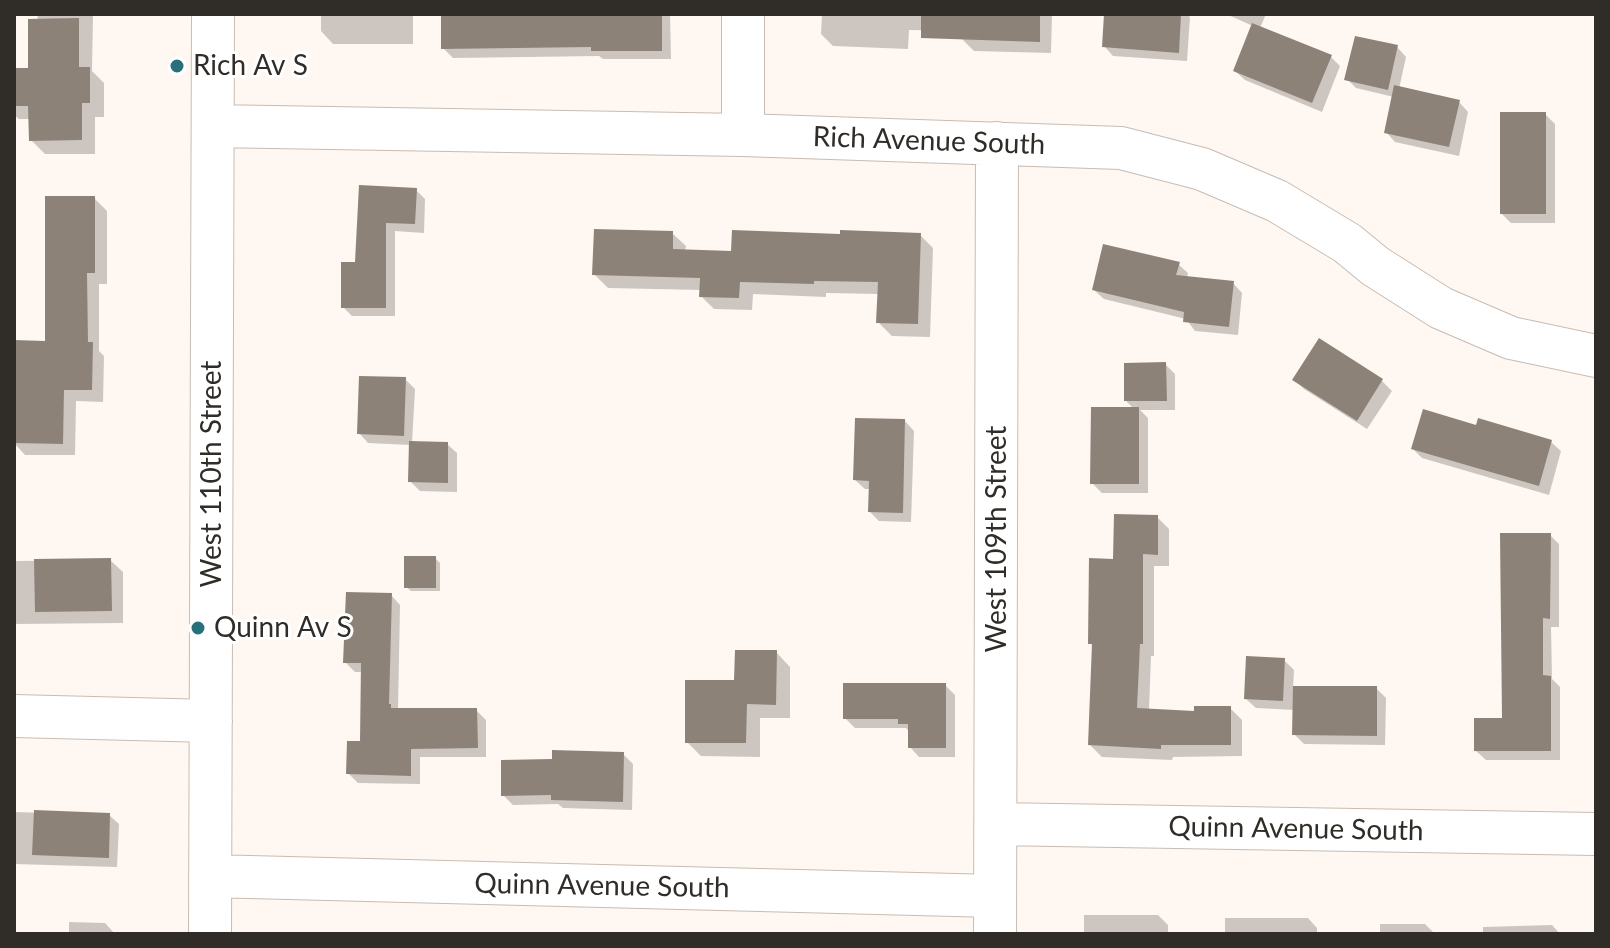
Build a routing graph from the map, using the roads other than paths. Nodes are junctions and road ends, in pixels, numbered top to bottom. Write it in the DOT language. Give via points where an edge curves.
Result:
graph roads {
  1 [pos="213,14"];
  2 [pos="743,14"];
  3 [pos="213,126"];
  4 [pos="743,135"];
  5 [pos="997,143"];
  6 [pos="1596,356"];
  7 [pos="14,716"];
  8 [pos="211,721"];
  9 [pos="996,824"];
  10 [pos="1596,834"];
  11 [pos="210,876"];
  12 [pos="995,915"];
  13 [pos="210,934"];
  1 -- 3 [label="street, West 110th Street"];
  2 -- 4 [label="street"];
  3 -- 4 [label="street, Rich Avenue South"];
  3 -- 8 [label="street, West 110th Street"];
  4 -- 5 [label="street, Rich Avenue South"];
  5 -- 6 [label="street, Rich Avenue South" via="1121,148 1202,169 1277,201 1441,308 1511,338"];
  5 -- 9 [label="street, West 109th Street"];
  7 -- 8 [label="street"];
  8 -- 11 [label="street, West 110th Street"];
  9 -- 10 [label="street, Quinn Avenue South"];
  9 -- 12 [label="street, West 109th Street"];
  11 -- 12 [label="street, Quinn Avenue South"];
  11 -- 13 [label="street, West 110th Street"];
}
